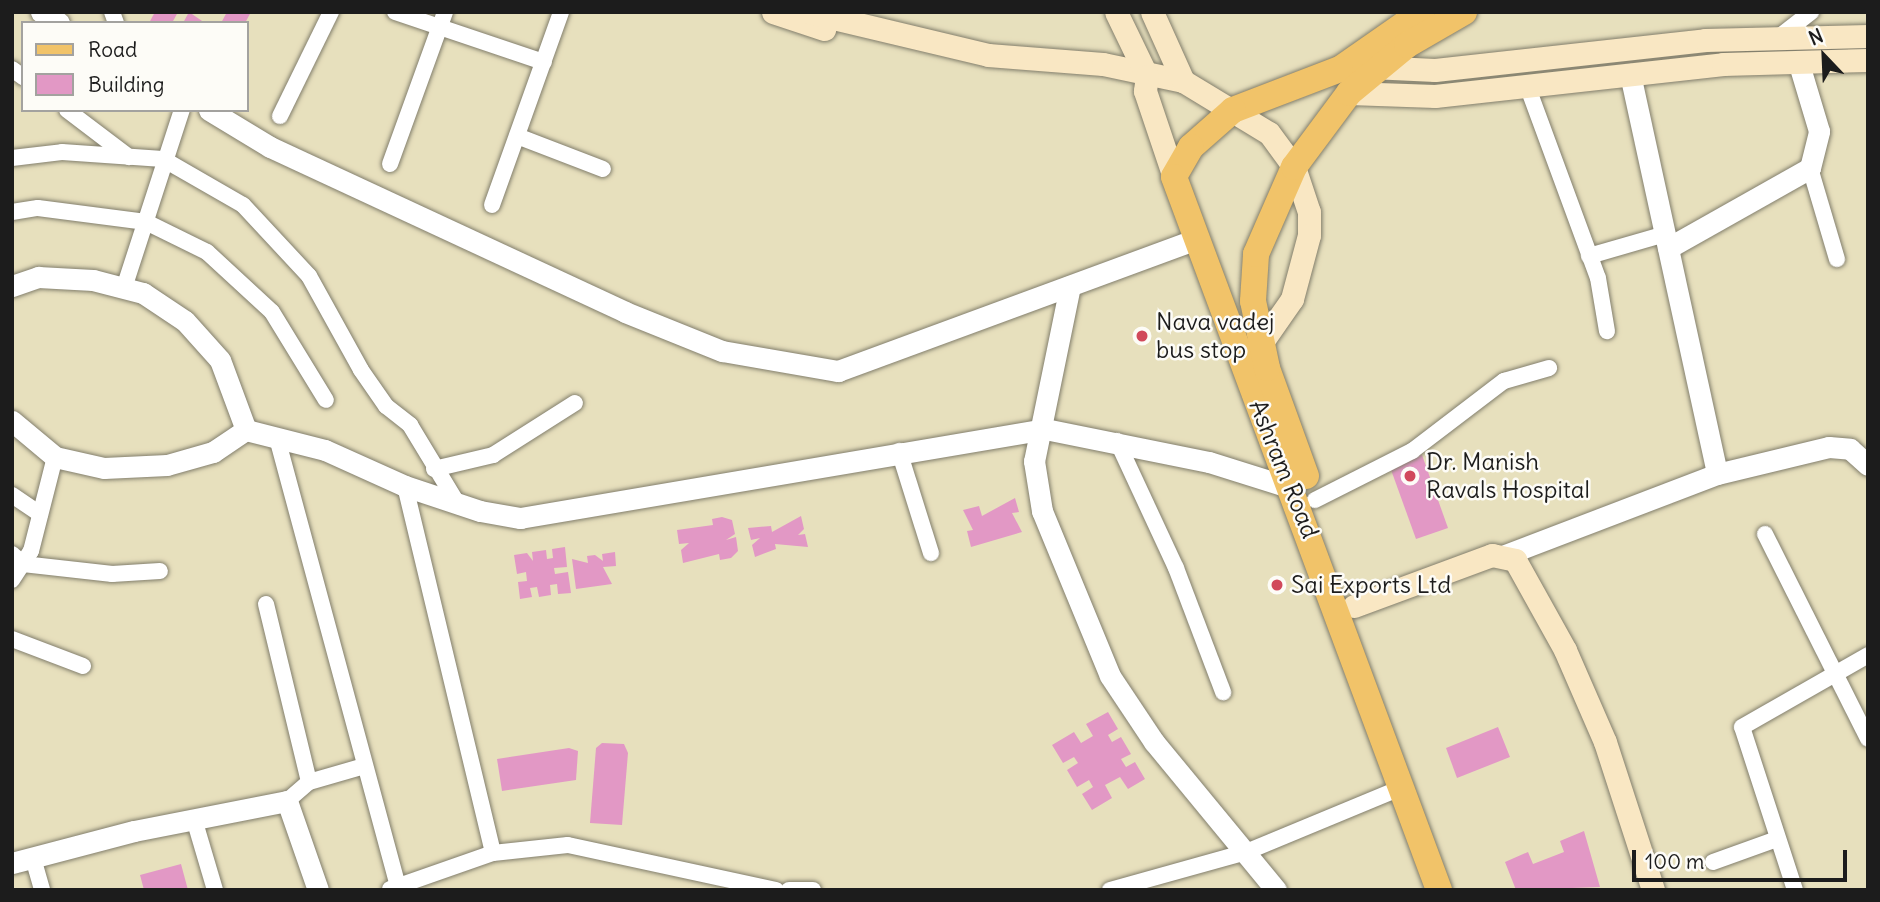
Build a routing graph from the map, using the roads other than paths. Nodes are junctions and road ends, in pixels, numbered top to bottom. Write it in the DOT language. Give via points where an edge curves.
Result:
graph roads {
  1 [pos="331,12"];
  2 [pos="395,12"];
  3 [pos="561,12"];
  4 [pos="773,12"];
  5 [pos="808,12"];
  6 [pos="1116,12"];
  7 [pos="1152,12"];
  8 [pos="1422,12"];
  9 [pos="1464,12"];
  10 [pos="1811,12"];
  11 [pos="442,20"];
  12 [pos="1868,36"];
  13 [pos="1788,37"];
  14 [pos="1868,60"];
  15 [pos="1798,61"];
  16 [pos="544,62"];
  17 [pos="1378,66"];
  18 [pos="1630,74"];
  19 [pos="1183,81"];
  20 [pos="1345,81"];
  21 [pos="1146,83"];
  22 [pos="1528,88"];
  23 [pos="1233,110"];
  24 [pos="70,112"];
  25 [pos="181,112"];
  26 [pos="212,112"];
  27 [pos="280,116"];
  28 [pos="517,136"];
  29 [pos="12,158"];
  30 [pos="129,158"];
  31 [pos="163,159"];
  32 [pos="390,164"];
  33 [pos="1294,167"];
  34 [pos="1810,168"];
  35 [pos="603,169"];
  36 [pos="1174,177"];
  37 [pos="492,205"];
  38 [pos="12,212"];
  39 [pos="146,222"];
  40 [pos="1197,239"];
  41 [pos="1667,241"];
  42 [pos="1589,256"];
  43 [pos="1837,259"];
  44 [pos="12,286"];
  45 [pos="1070,286"];
  46 [pos="124,288"];
  47 [pos="1607,331"];
  48 [pos="1262,342"];
  49 [pos="1549,369"];
  50 [pos="326,400"];
  51 [pos="575,403"];
  52 [pos="12,421"];
  53 [pos="1045,429"];
  54 [pos="246,430"];
  55 [pos="277,438"];
  56 [pos="1117,441"];
  57 [pos="899,451"];
  58 [pos="55,457"];
  59 [pos="1866,457"];
  60 [pos="434,469"];
  61 [pos="1717,474"];
  62 [pos="405,486"];
  63 [pos="1305,494"];
  64 [pos="12,495"];
  65 [pos="456,501"];
  66 [pos="40,513"];
  67 [pos="1765,534"];
  68 [pos="931,553"];
  69 [pos="1505,555"];
  70 [pos="17,559"];
  71 [pos="160,571"];
  72 [pos="12,580"];
  73 [pos="266,604"];
  74 [pos="1354,606"];
  75 [pos="12,639"];
  76 [pos="1868,655"];
  77 [pos="83,666"];
  78 [pos="1835,673"];
  79 [pos="1223,692"];
  80 [pos="1868,739"];
  81 [pos="362,767"];
  82 [pos="309,782"];
  83 [pos="1403,787"];
  84 [pos="287,801"];
  85 [pos="194,819"];
  86 [pos="1777,839"];
  87 [pos="1246,852"];
  88 [pos="493,853"];
  89 [pos="23,860"];
  90 [pos="1713,862"];
  91 [pos="393,888"];
  92 [pos="42,890"];
  93 [pos="215,890"];
  94 [pos="318,890"];
  95 [pos="776,890"];
  96 [pos="789,890"];
  97 [pos="813,890"];
  98 [pos="1110,890"];
  99 [pos="1276,890"];
  100 [pos="1439,890"];
  101 [pos="1454,890"];
  102 [pos="1653,890"];
  103 [pos="1795,890"];
  1 -- 27 [label="street"];
  2 -- 11 [label="street"];
  3 -- 16 [label="street"];
  4 -- 21 [label="main road" via="986,66"];
  5 -- 21 [label="main road" via="988,55 1103,64"];
  6 -- 21 [label="main road"];
  7 -- 19 [label="main road"];
  8 -- 20 [label="main road, Ashram Road"];
  9 -- 17 [label="main road, Ashram Road"];
  10 -- 13 [label="street"];
  11 -- 16 [label="street"];
  11 -- 32 [label="street"];
  12 -- 13 [label="main road"];
  13 -- 17 [label="main road" via="1435,70"];
  14 -- 15 [label="main road"];
  15 -- 18 [label="main road"];
  15 -- 34 [label="street" via="1819,131"];
  16 -- 28 [label="street"];
  17 -- 20 [label="main road, Ashram Road"];
  18 -- 22 [label="main road"];
  18 -- 41 [label="street"];
  19 -- 21 [label="main road"];
  19 -- 23 [label="main road"];
  20 -- 22 [label="main road" via="1435,96"];
  20 -- 23 [label="main road, Ashram Road"];
  20 -- 33 [label="main road, Ashram Road"];
  21 -- 36 [label="main road"];
  22 -- 42 [label="street"];
  23 -- 33 [label="main road" via="1269,133"];
  23 -- 36 [label="main road, Ashram Road" via="1191,147"];
  24 -- 30 [label="street"];
  25 -- 31 [label="street"];
  26 -- 45 [label="street" via="270,146 722,351 838,371"];
  28 -- 35 [label="street"];
  28 -- 37 [label="street"];
  29 -- 30 [label="street" via="62,152"];
  30 -- 31 [label="street"];
  31 -- 39 [label="street"];
  31 -- 60 [label="street" via="243,205 276,235 309,276 368,379 410,425"];
  33 -- 48 [label="main road, Ashram Road" via="1256,254 1253,301"];
  33 -- 48 [label="main road" via="1309,212 1309,235 1293,299"];
  34 -- 41 [label="street"];
  34 -- 43 [label="street"];
  36 -- 40 [label="main road, Ashram Road"];
  38 -- 39 [label="street" via="38,208"];
  39 -- 46 [label="street"];
  39 -- 50 [label="street" via="207,252 244,281 272,312"];
  40 -- 45 [label="street"];
  40 -- 63 [label="main road, Ashram Road" via="1260,413"];
  41 -- 42 [label="street"];
  41 -- 61 [label="street"];
  42 -- 47 [label="street"];
  44 -- 46 [label="street" via="38,277"];
  45 -- 53 [label="street"];
  46 -- 54 [label="street" via="185,321 220,360"];
  48 -- 63 [label="main road, Ashram Road"];
  49 -- 63 [label="street" via="1504,381 1412,451"];
  51 -- 60 [label="street" via="493,455"];
  52 -- 58 [label="street"];
  53 -- 56 [label="street"];
  53 -- 57 [label="street"];
  53 -- 87 [label="street" via="1034,461 1042,511 1080,615 1154,742"];
  54 -- 55 [label="street"];
  54 -- 58 [label="street" via="213,452 167,465 104,468"];
  55 -- 62 [label="street" via="325,450"];
  55 -- 81 [label="street"];
  56 -- 63 [label="street"];
  56 -- 79 [label="street" via="1176,568"];
  57 -- 65 [label="street" via="520,518"];
  57 -- 68 [label="street"];
  58 -- 66 [label="street"];
  59 -- 61 [label="street" via="1829,447"];
  60 -- 65 [label="street"];
  61 -- 69 [label="street"];
  62 -- 65 [label="street"];
  62 -- 88 [label="street"];
  63 -- 74 [label="main road, Ashram Road"];
  63 -- 83 [label="main road, Ashram Road"];
  64 -- 66 [label="street"];
  66 -- 70 [label="street"];
  67 -- 78 [label="street"];
  69 -- 74 [label="main road"];
  69 -- 102 [label="main road" via="1524,570 1565,650 1625,793"];
  70 -- 71 [label="street" via="112,574"];
  70 -- 72 [label="street"];
  73 -- 82 [label="street"];
  74 -- 101 [label="main road, Ashram Road"];
  75 -- 77 [label="street"];
  76 -- 78 [label="street"];
  78 -- 80 [label="street"];
  78 -- 86 [label="street" via="1742,727"];
  81 -- 82 [label="street"];
  81 -- 91 [label="street"];
  82 -- 84 [label="street"];
  83 -- 87 [label="street"];
  83 -- 100 [label="main road, Ashram Road"];
  84 -- 85 [label="street"];
  84 -- 94 [label="street"];
  85 -- 89 [label="street"];
  85 -- 93 [label="street"];
  86 -- 90 [label="street"];
  86 -- 103 [label="street"];
  87 -- 98 [label="street"];
  87 -- 99 [label="street"];
  88 -- 91 [label="street"];
  88 -- 95 [label="street" via="568,845"];
  89 -- 92 [label="street"];
  96 -- 97 [label="street"];
}
